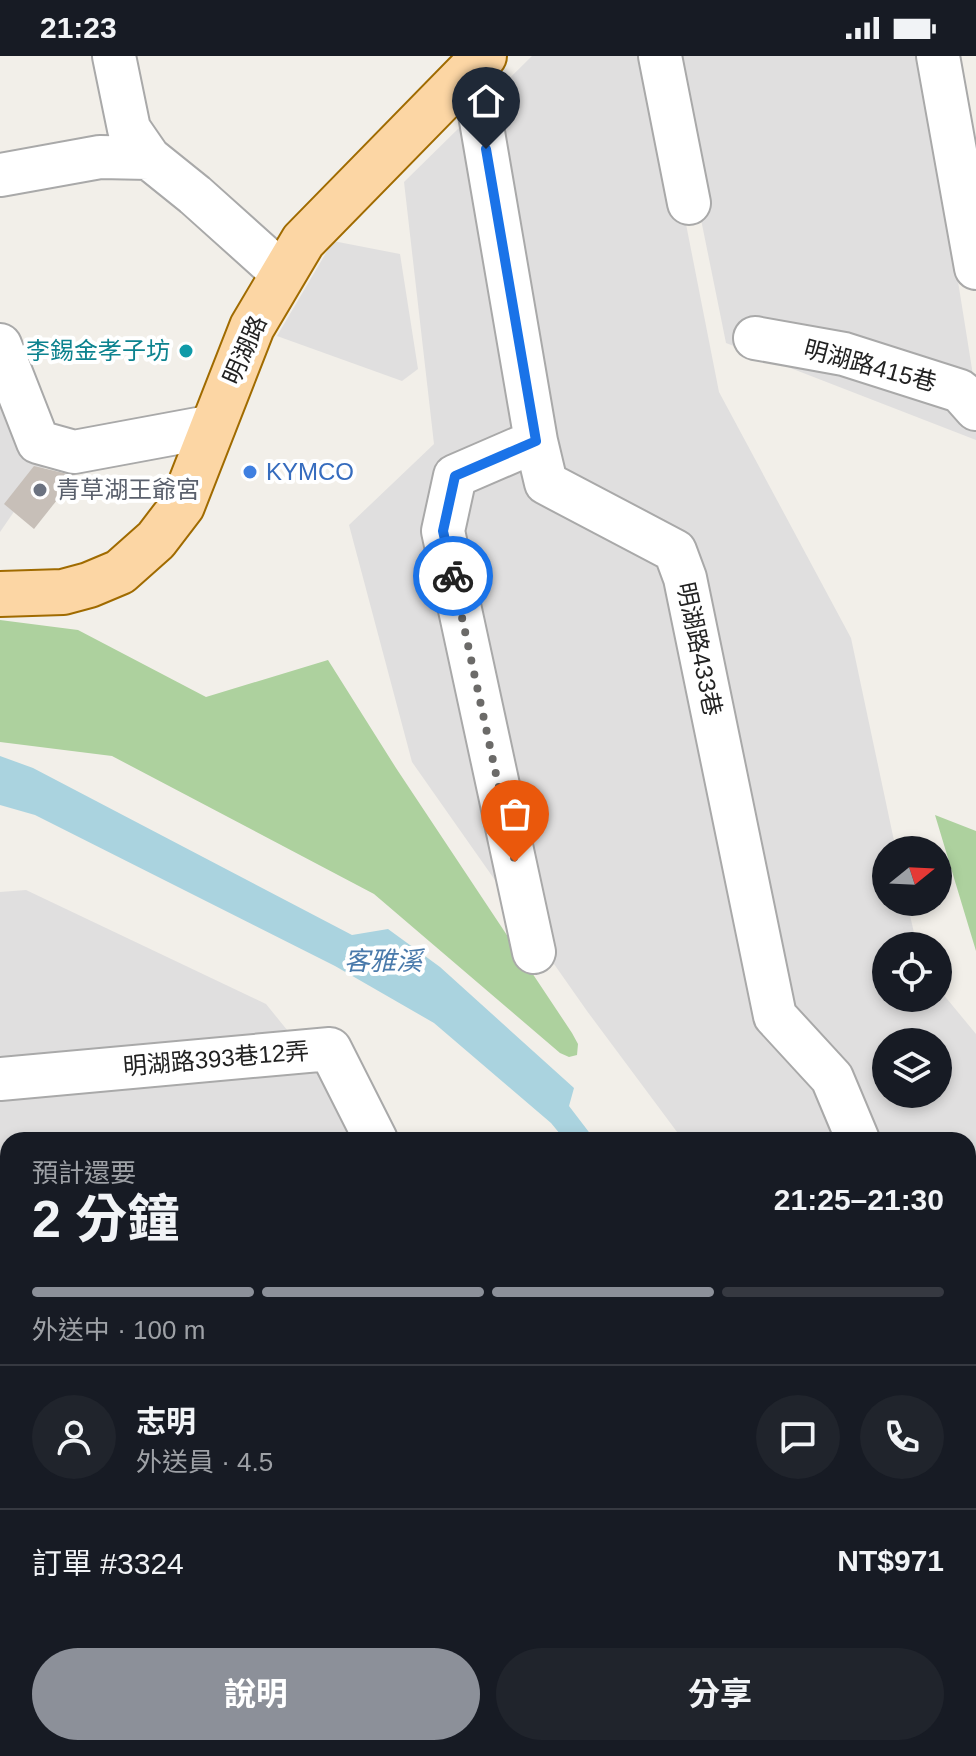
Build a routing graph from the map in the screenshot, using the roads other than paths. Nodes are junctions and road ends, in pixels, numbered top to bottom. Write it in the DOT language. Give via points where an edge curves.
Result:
graph roads {
  1 [pos="114,56"];
  2 [pos="660,56"];
  3 [pos="938,56"];
  4 [pos="478,62"];
  5 [pos="149,158"];
  6 [pos="0,175"];
  7 [pos="689,203"];
  8 [pos="976,268"];
  9 [pos="283,274"];
  10 [pos="755,338"];
  11 [pos="0,345"];
  12 [pos="976,409"];
  13 [pos="214,426"];
  14 [pos="536,441"];
  15 [pos="0,594"];
  16 [pos="534,952"];
  17 [pos="0,1079"];
  18 [pos="372,1132"];
  19 [pos="855,1132"];
  1 -- 5 [label="lane" via="129,129"];
  2 -- 7 [label="lane"];
  3 -- 8 [label="lane"];
  4 -- 9 [label="main road, 明湖路" via="303,241"];
  4 -- 14 [label="lane, 明湖路433巷"];
  5 -- 6 [label="lane" via="100,157"];
  5 -- 9 [label="lane"];
  9 -- 13 [label="main road, 明湖路" via="252,327"];
  10 -- 12 [label="lane, 明湖路415巷" via="844,354 960,391"];
  11 -- 13 [label="lane" via="38,442 74,452"];
  13 -- 15 [label="main road, 明湖路" via="182,506 144,553 120,572 63,592"];
  14 -- 16 [label="lane" via="455,476 443,531"];
  14 -- 19 [label="lane, 明湖路433巷" via="546,483 675,551 685,578 775,1016 832,1078"];
  17 -- 18 [label="lane, 明湖路393巷12弄" via="330,1049"];
}
